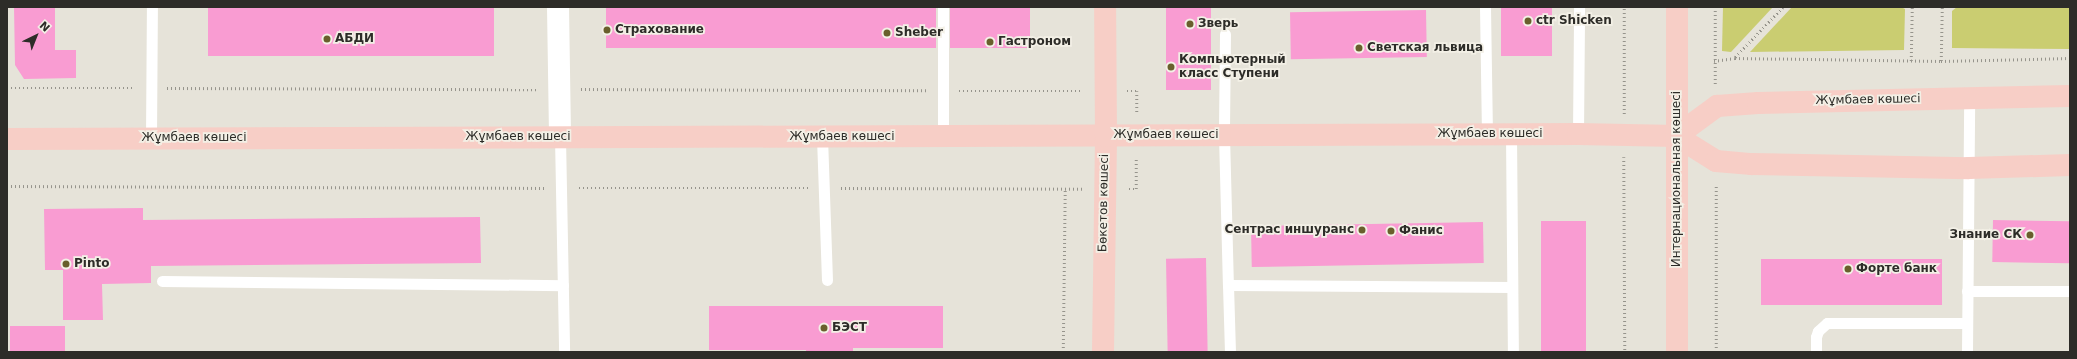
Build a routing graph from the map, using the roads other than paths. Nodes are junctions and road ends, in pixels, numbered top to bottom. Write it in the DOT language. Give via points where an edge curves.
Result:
graph roads {
  1 [pos="152,7"];
  2 [pos="558,7"];
  3 [pos="942,7"];
  4 [pos="1105,7"];
  5 [pos="1485,7"];
  6 [pos="1579,7"];
  7 [pos="1677,7"];
  8 [pos="1225,34"];
  9 [pos="2070,96"];
  10 [pos="1969,98"];
  11 [pos="1487,134"];
  12 [pos="1511,134"];
  13 [pos="1578,134"];
  14 [pos="1224,135"];
  15 [pos="942,136"];
  16 [pos="1106,136"];
  17 [pos="1676,136"];
  18 [pos="560,137"];
  19 [pos="822,137"];
  20 [pos="151,138"];
  21 [pos="7,139"];
  22 [pos="2070,165"];
  23 [pos="1969,168"];
  24 [pos="827,280"];
  25 [pos="162,281"];
  26 [pos="563,285"];
  27 [pos="1228,285"];
  28 [pos="1512,287"];
  29 [pos="1967,291"];
  30 [pos="2070,291"];
  31 [pos="1967,323"];
  32 [pos="564,352"];
  33 [pos="1103,352"];
  34 [pos="1230,352"];
  35 [pos="1513,352"];
  36 [pos="1677,352"];
  37 [pos="1816,352"];
  38 [pos="1967,352"];
  1 -- 20 [label="lane"];
  2 -- 18 [label="street"];
  3 -- 15 [label="lane"];
  4 -- 16 [label="main road, Бөкетов көшесі"];
  5 -- 11 [label="lane"];
  6 -- 13 [label="lane"];
  7 -- 17 [label="main road, Интернациональная көшесі"];
  8 -- 14 [label="lane"];
  9 -- 10 [label="main road, Жұмбаев көшесі"];
  10 -- 17 [label="main road, Жұмбаев көшесі" via="1758,102 1717,106"];
  10 -- 23 [label="lane"];
  11 -- 12 [label="main road, Жұмбаев көшесі"];
  11 -- 14 [label="main road, Жұмбаев көшесі"];
  12 -- 13 [label="main road, Жұмбаев көшесі"];
  12 -- 28 [label="lane"];
  13 -- 17 [label="main road, Жұмбаев көшесі"];
  14 -- 16 [label="main road, Жұмбаев көшесі"];
  14 -- 27 [label="lane"];
  15 -- 16 [label="main road, Жұмбаев көшесі"];
  15 -- 19 [label="main road, Жұмбаев көшесі"];
  16 -- 33 [label="main road, Бөкетов көшесі"];
  17 -- 23 [label="main road" via="1716,160 1752,164"];
  17 -- 36 [label="main road, Интернациональная көшесі"];
  18 -- 19 [label="main road, Жұмбаев көшесі"];
  18 -- 20 [label="main road, Жұмбаев көшесі"];
  18 -- 26 [label="lane"];
  19 -- 24 [label="lane"];
  20 -- 21 [label="main road, Жұмбаев көшесі"];
  22 -- 23 [label="main road"];
  23 -- 29 [label="lane"];
  25 -- 26 [label="lane"];
  26 -- 32 [label="lane"];
  27 -- 28 [label="lane"];
  27 -- 34 [label="lane"];
  28 -- 35 [label="lane"];
  29 -- 30 [label="lane"];
  29 -- 31 [label="lane"];
  31 -- 37 [label="lane" via="1827,323 1818,331"];
  31 -- 38 [label="lane"];
}
